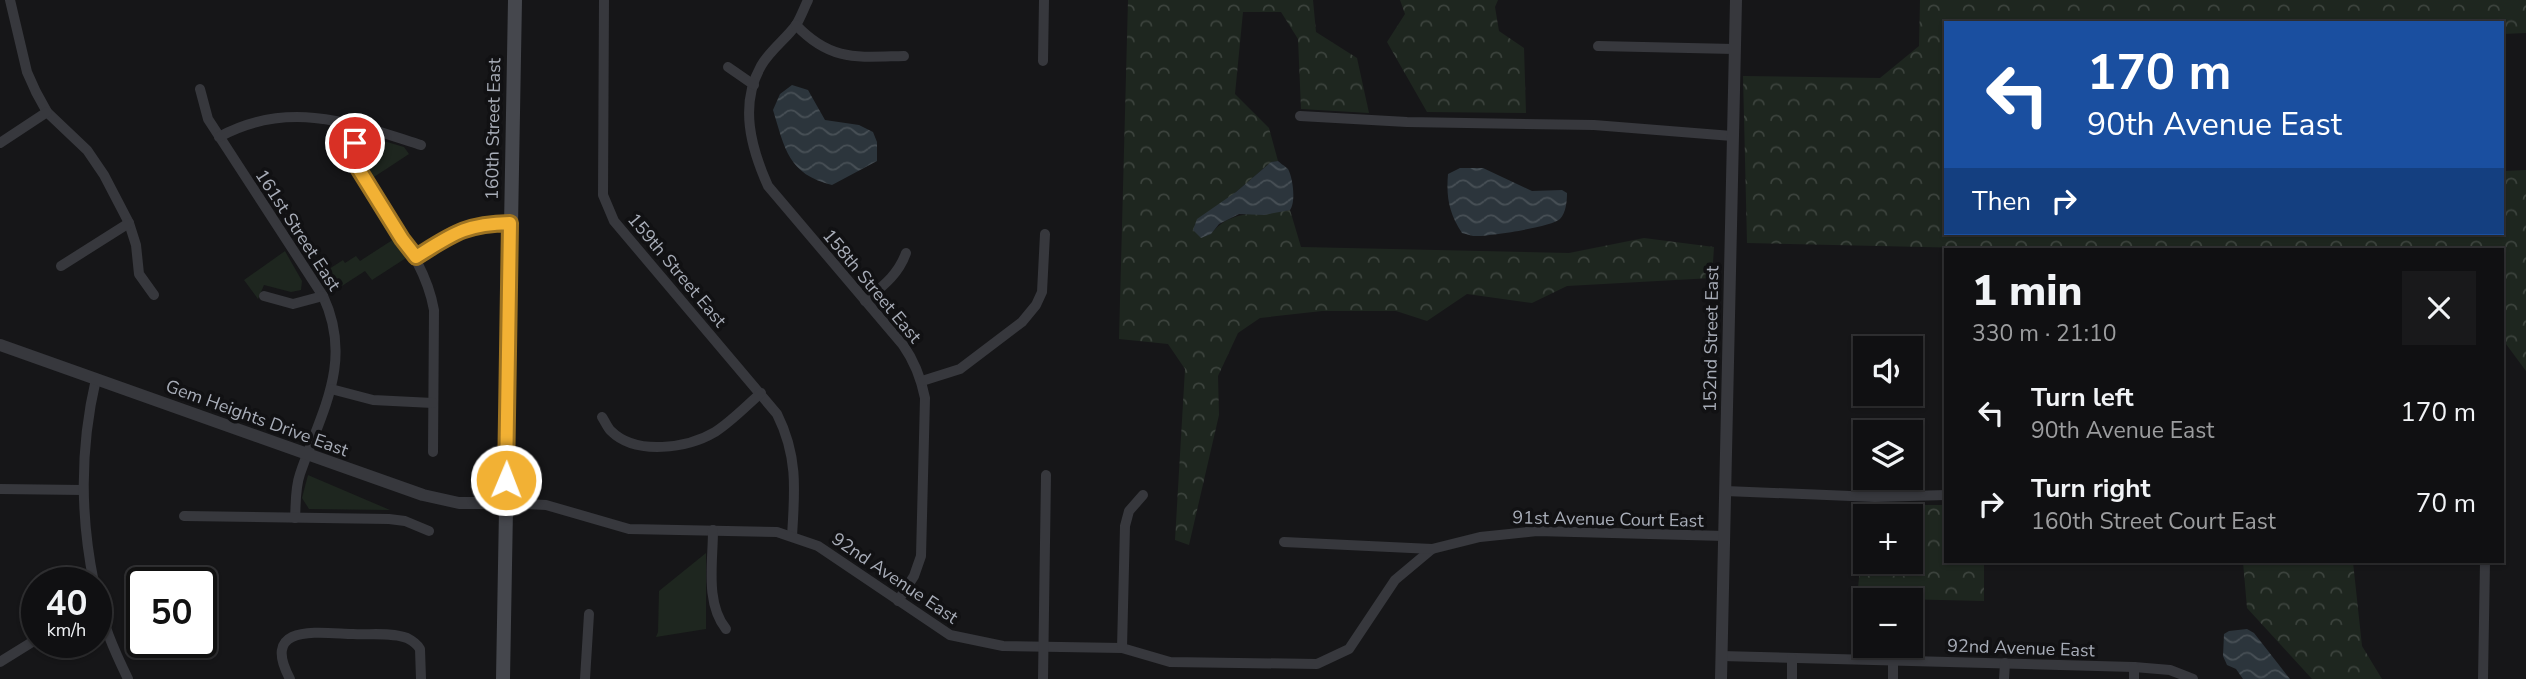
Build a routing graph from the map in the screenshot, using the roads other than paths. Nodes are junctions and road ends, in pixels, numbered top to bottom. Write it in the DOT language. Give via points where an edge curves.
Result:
graph roads {
  1 [pos="10,0"];
  2 [pos="515,0"];
  3 [pos="604,0"];
  4 [pos="808,0"];
  5 [pos="1044,0"];
  6 [pos="1736,0"];
  7 [pos="796,25"];
  8 [pos="1598,46"];
  9 [pos="1734,49"];
  10 [pos="904,56"];
  11 [pos="1044,61"];
  12 [pos="728,68"];
  13 [pos="754,85"];
  14 [pos="200,89"];
  15 [pos="47,113"];
  16 [pos="1300,116"];
  17 [pos="361,127"];
  18 [pos="1732,136"];
  19 [pos="219,137"];
  20 [pos="0,142"];
  21 [pos="421,145"];
  22 [pos="129,223"];
  23 [pos="510,223"];
  24 [pos="1045,234"];
  25 [pos="905,253"];
  26 [pos="416,257"];
  27 [pos="61,266"];
  28 [pos="154,295"];
  29 [pos="264,296"];
  30 [pos="323,296"];
  31 [pos="865,301"];
  32 [pos="0,345"];
  33 [pos="96,379"];
  34 [pos="922,381"];
  35 [pos="331,389"];
  36 [pos="761,393"];
  37 [pos="433,402"];
  38 [pos="602,417"];
  39 [pos="433,452"];
  40 [pos="308,454"];
  41 [pos="1046,475"];
  42 [pos="0,489"];
  43 [pos="83,490"];
  44 [pos="1725,491"];
  45 [pos="1143,495"];
  46 [pos="1944,495"];
  47 [pos="506,503"];
  48 [pos="184,516"];
  49 [pos="295,518"];
  50 [pos="713,530"];
  51 [pos="429,531"];
  52 [pos="792,536"];
  53 [pos="1725,536"];
  54 [pos="1284,542"];
  55 [pos="1432,549"];
  56 [pos="2486,563"];
  57 [pos="91,567"];
  58 [pos="898,601"];
  59 [pos="589,614"];
  60 [pos="726,629"];
  61 [pos="112,644"];
  62 [pos="1044,647"];
  63 [pos="1122,648"];
  64 [pos="21,649"];
  65 [pos="1721,656"];
  66 [pos="1792,658"];
  67 [pos="1893,660"];
  68 [pos="0,662"];
  69 [pos="2004,663"];
  70 [pos="2134,667"];
  71 [pos="128,679"];
  72 [pos="290,679"];
  73 [pos="422,679"];
  74 [pos="503,679"];
  75 [pos="585,679"];
  76 [pos="1043,679"];
  77 [pos="1721,679"];
  78 [pos="1792,679"];
  79 [pos="1893,679"];
  80 [pos="2004,679"];
  81 [pos="2134,679"];
  82 [pos="2193,679"];
  83 [pos="2483,679"];
  1 -- 15 [label="street" via="27,72"];
  2 -- 23 [label="main road, 160th Street East"];
  3 -- 36 [label="street, 159th Street East" via="606,203 614,221"];
  4 -- 7 [label="street, 158th Street East"];
  5 -- 11 [label="street"];
  6 -- 9 [label="street, 152nd Street East"];
  7 -- 10 [label="street" via="841,55"];
  7 -- 13 [label="street, 158th Street East" via="762,65"];
  8 -- 9 [label="street"];
  9 -- 18 [label="street, 152nd Street East"];
  12 -- 13 [label="street"];
  13 -- 31 [label="street, 158th Street East" via="749,129 768,186"];
  14 -- 19 [label="street, 161st Street East" via="204,110"];
  15 -- 20 [label="street"];
  15 -- 22 [label="street" via="87,150"];
  16 -- 18 [label="street" via="1594,125"];
  17 -- 19 [label="street" via="326,119 275,118 250,122"];
  17 -- 21 [label="street"];
  17 -- 26 [label="street" via="353,152 358,168"];
  18 -- 44 [label="street, 152nd Street East"];
  19 -- 30 [label="street, 161st Street East"];
  22 -- 27 [label="street"];
  22 -- 28 [label="street" via="139,274"];
  23 -- 26 [label="street" via="464,229"];
  23 -- 47 [label="main road, 160th Street East"];
  24 -- 34 [label="street" via="1042,292 1022,322 960,369"];
  25 -- 31 [label="street" via="891,279"];
  26 -- 37 [label="street" via="434,310"];
  29 -- 30 [label="street" via="298,304"];
  30 -- 35 [label="street, 161st Street East" via="336,339"];
  31 -- 34 [label="street, 158th Street East" via="913,360"];
  32 -- 33 [label="street, Gem Heights Drive East"];
  33 -- 40 [label="street, Gem Heights Drive East"];
  33 -- 43 [label="street" via="86,430"];
  34 -- 58 [label="street, 158th Street East" via="923,538 919,564"];
  35 -- 37 [label="street" via="373,400"];
  35 -- 40 [label="street, 161st Street East"];
  36 -- 38 [label="street" via="717,430 673,446 624,439 611,431"];
  36 -- 52 [label="street, 159th Street East" via="781,421 794,460"];
  37 -- 39 [label="street"];
  40 -- 47 [label="street, Gem Heights Drive East" via="444,501"];
  40 -- 49 [label="street, 161st Street East" via="297,484"];
  41 -- 62 [label="street"];
  42 -- 43 [label="street"];
  43 -- 57 [label="street"];
  44 -- 46 [label="street"];
  44 -- 53 [label="street, 152nd Street East"];
  45 -- 63 [label="street" via="1129,511 1125,526"];
  47 -- 50 [label="street, 92nd Avenue East" via="546,505 629,529"];
  47 -- 74 [label="main road, 160th Street East"];
  48 -- 49 [label="street"];
  49 -- 51 [label="street" via="397,520"];
  50 -- 52 [label="street, 92nd Avenue East" via="765,530"];
  50 -- 60 [label="street" via="713,607"];
  52 -- 58 [label="street, 92nd Avenue East" via="818,546"];
  53 -- 55 [label="street, 91st Avenue Court East" via="1537,531 1480,537"];
  53 -- 65 [label="street, 152nd Street East"];
  54 -- 55 [label="street, 91st Avenue Court East"];
  55 -- 63 [label="street, 92nd Avenue East" via="1395,580 1349,649 1317,664 1170,662"];
  56 -- 83 [label="street"];
  58 -- 62 [label="street, 92nd Avenue East" via="965,640"];
  59 -- 75 [label="street"];
  61 -- 71 [label="street"];
  62 -- 63 [label="street, 92nd Avenue East"];
  62 -- 76 [label="street"];
  64 -- 68 [label="street"];
  65 -- 66 [label="street, 92nd Avenue East"];
  65 -- 77 [label="street, 152nd Street East"];
  66 -- 67 [label="street, 92nd Avenue East"];
  66 -- 78 [label="street"];
  67 -- 69 [label="street, 92nd Avenue East"];
  67 -- 79 [label="street"];
  69 -- 70 [label="street, 92nd Avenue East"];
  69 -- 80 [label="street"];
  70 -- 81 [label="street"];
  70 -- 82 [label="street, 92nd Avenue East" via="2170,670"];
  72 -- 73 [label="street" via="281,651 289,638 306,632 406,638 420,649"];
}
